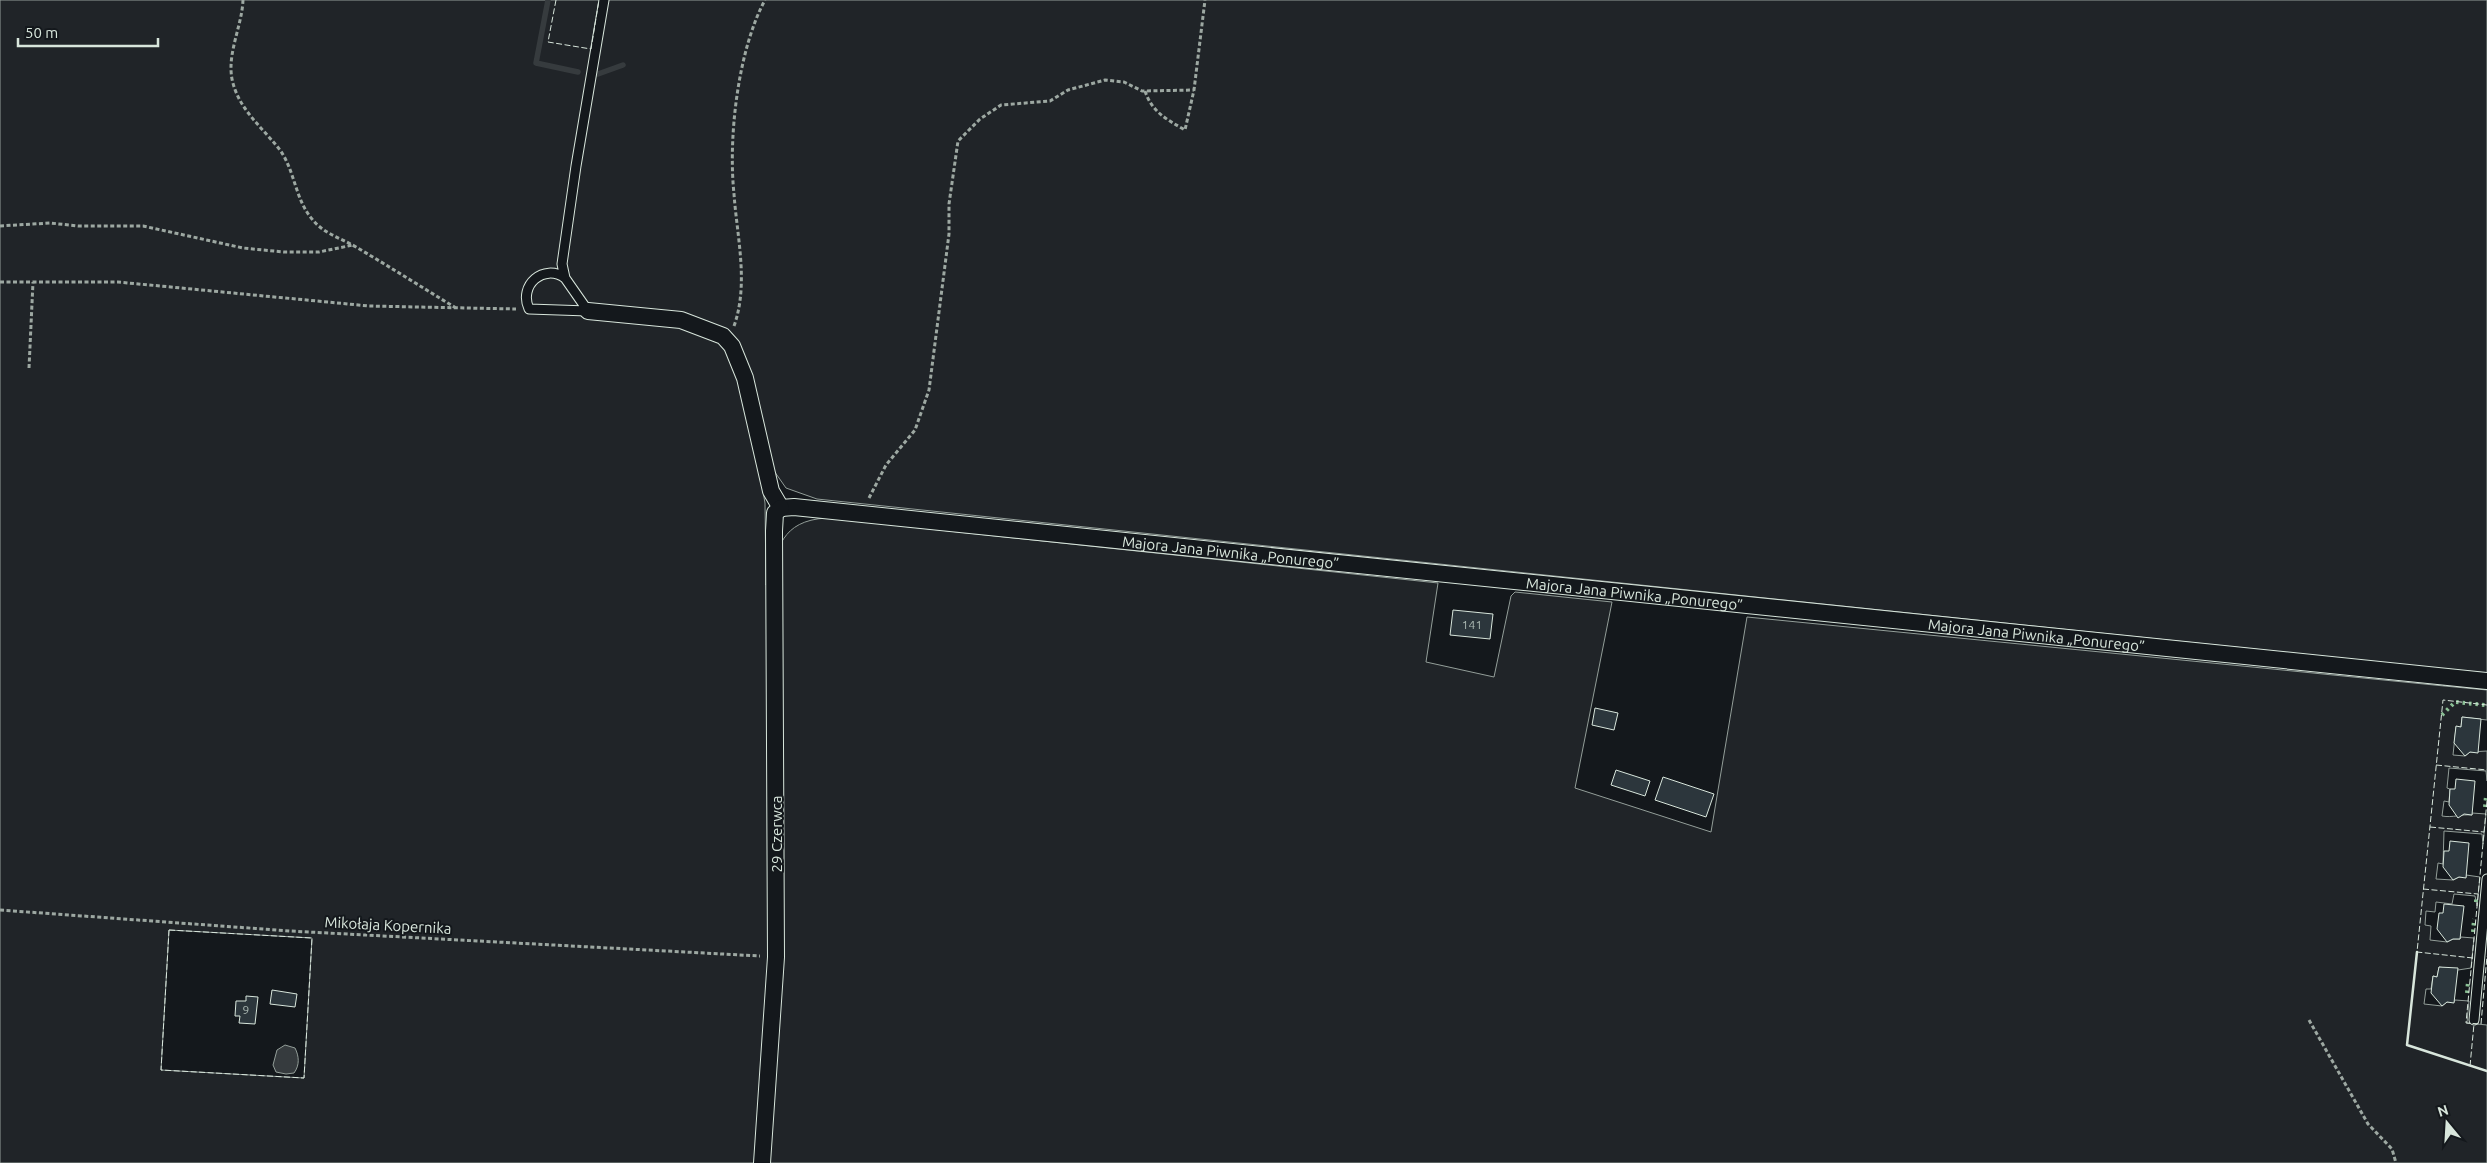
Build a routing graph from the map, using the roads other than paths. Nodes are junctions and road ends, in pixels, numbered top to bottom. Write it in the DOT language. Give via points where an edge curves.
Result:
graph roads {
  1 [pos="604,0"];
  2 [pos="565,278"];
  3 [pos="588,311"];
  4 [pos="781,508"];
  5 [pos="2487,681"];
  6 [pos="2487,879"];
  7 [pos="2474,1020"];
  8 [pos="762,1163"];
  1 -- 2 [label="lane" via="563,255"];
  2 -- 3 [label="lane"];
  2 -- 3 [label="lane" via="557,273 544,273 531,281 526,295 529,309"];
  3 -- 4 [label="street" via="681,320 723,336 732,346 740,365 771,491"];
  4 -- 5 [label="street, Majora Jana Piwnika „Ponurego”"];
  4 -- 8 [label="street, 29 Czerwca" via="775,513 774,531 776,957"];
  6 -- 7 [label="lane"];
}
